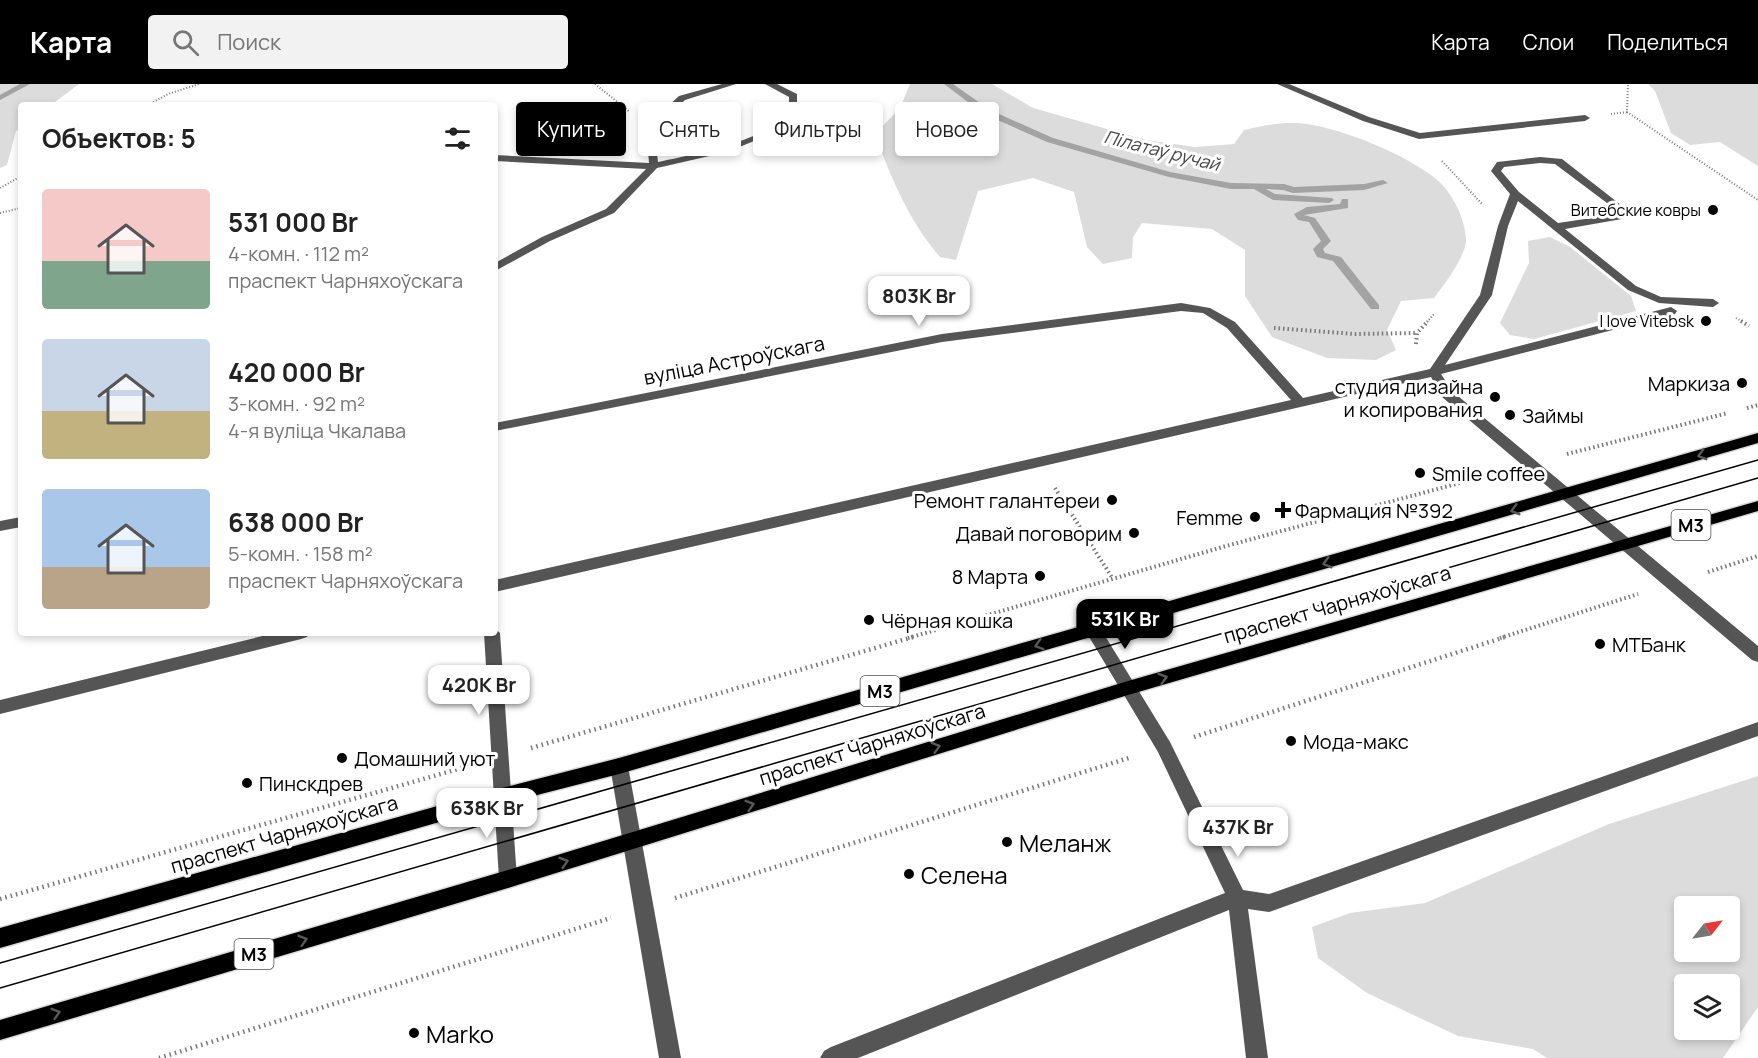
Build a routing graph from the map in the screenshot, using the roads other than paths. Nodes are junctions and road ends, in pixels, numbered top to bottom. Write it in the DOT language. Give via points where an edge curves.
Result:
graph roads {
  1 [pos="732,84"];
  2 [pos="769,84"];
  3 [pos="1281,84"];
  4 [pos="1585,118"];
  5 [pos="498,158"];
  6 [pos="654,166"];
  7 [pos="1515,194"];
  8 [pos="1556,227"];
  9 [pos="498,266"];
  10 [pos="1713,303"];
  11 [pos="1671,311"];
  12 [pos="1434,372"];
  13 [pos="1300,402"];
  14 [pos="498,426"];
  15 [pos="1758,438"];
  16 [pos="1569,494"];
  17 [pos="1758,506"];
  18 [pos="18,523"];
  19 [pos="0,526"];
  20 [pos="1625,543"];
  21 [pos="498,585"];
  22 [pos="1093,630"];
  23 [pos="289,636"];
  24 [pos="492,636"];
  25 [pos="1758,655"];
  26 [pos="1128,688"];
  27 [pos="0,707"];
  28 [pos="1758,729"];
  29 [pos="620,766"];
  30 [pos="502,796"];
  31 [pos="632,841"];
  32 [pos="508,879"];
  33 [pos="1237,898"];
  34 [pos="0,938"];
  35 [pos="0,1030"];
  36 [pos="670,1058"];
  37 [pos="831,1058"];
  38 [pos="1257,1058"];
  1 -- 6 [label="street" via="682,98 649,128"];
  2 -- 6 [label="street" via="794,96 792,111 773,130 724,150"];
  3 -- 4 [label="street" via="1419,136"];
  5 -- 6 [label="street"];
  6 -- 9 [label="street" via="610,211 546,239"];
  7 -- 8 [label="street"];
  7 -- 8 [label="street" via="1496,171 1501,164 1558,161 1616,205 1618,217"];
  7 -- 12 [label="street" via="1486,295"];
  8 -- 10 [label="street" via="1632,288 1659,300"];
  11 -- 12 [label="street"];
  12 -- 13 [label="street"];
  12 -- 16 [label="street" via="1447,394"];
  13 -- 14 [label="street, вуліца Астроўскага" via="1231,325 1206,310 1181,307 953,336"];
  13 -- 21 [label="street"];
  15 -- 16 [label="main road, праспект Чарняхоўскага / М3, one-way"];
  16 -- 20 [label="street"];
  16 -- 22 [label="main road, праспект Чарняхоўскага / М3, one-way"];
  17 -- 20 [label="main road, праспект Чарняхоўскага / М3"];
  18 -- 19 [label="street"];
  20 -- 25 [label="street"];
  26 -- 20 [label="main road, праспект Чарняхоўскага / М3, one-way"];
  22 -- 26 [label="street"];
  22 -- 29 [label="main road, праспект Чарняхоўскага / М3, one-way"];
  23 -- 27 [label="street"];
  24 -- 30 [label="street"];
  31 -- 26 [label="main road, праспект Чарняхоўскага / М3, one-way"];
  26 -- 33 [label="street" via="1164,747"];
  28 -- 33 [label="street" via="1269,903"];
  29 -- 30 [label="main road, праспект Чарняхоўскага / М3"];
  29 -- 31 [label="street"];
  30 -- 32 [label="street"];
  30 -- 34 [label="main road, праспект Чарняхоўскага / М3"];
  32 -- 31 [label="main road, праспект Чарняхоўскага / М3, one-way"];
  31 -- 36 [label="street"];
  35 -- 32 [label="main road, праспект Чарняхоўскага / М3, one-way"];
  33 -- 37 [label="street"];
  33 -- 38 [label="street"];
}
